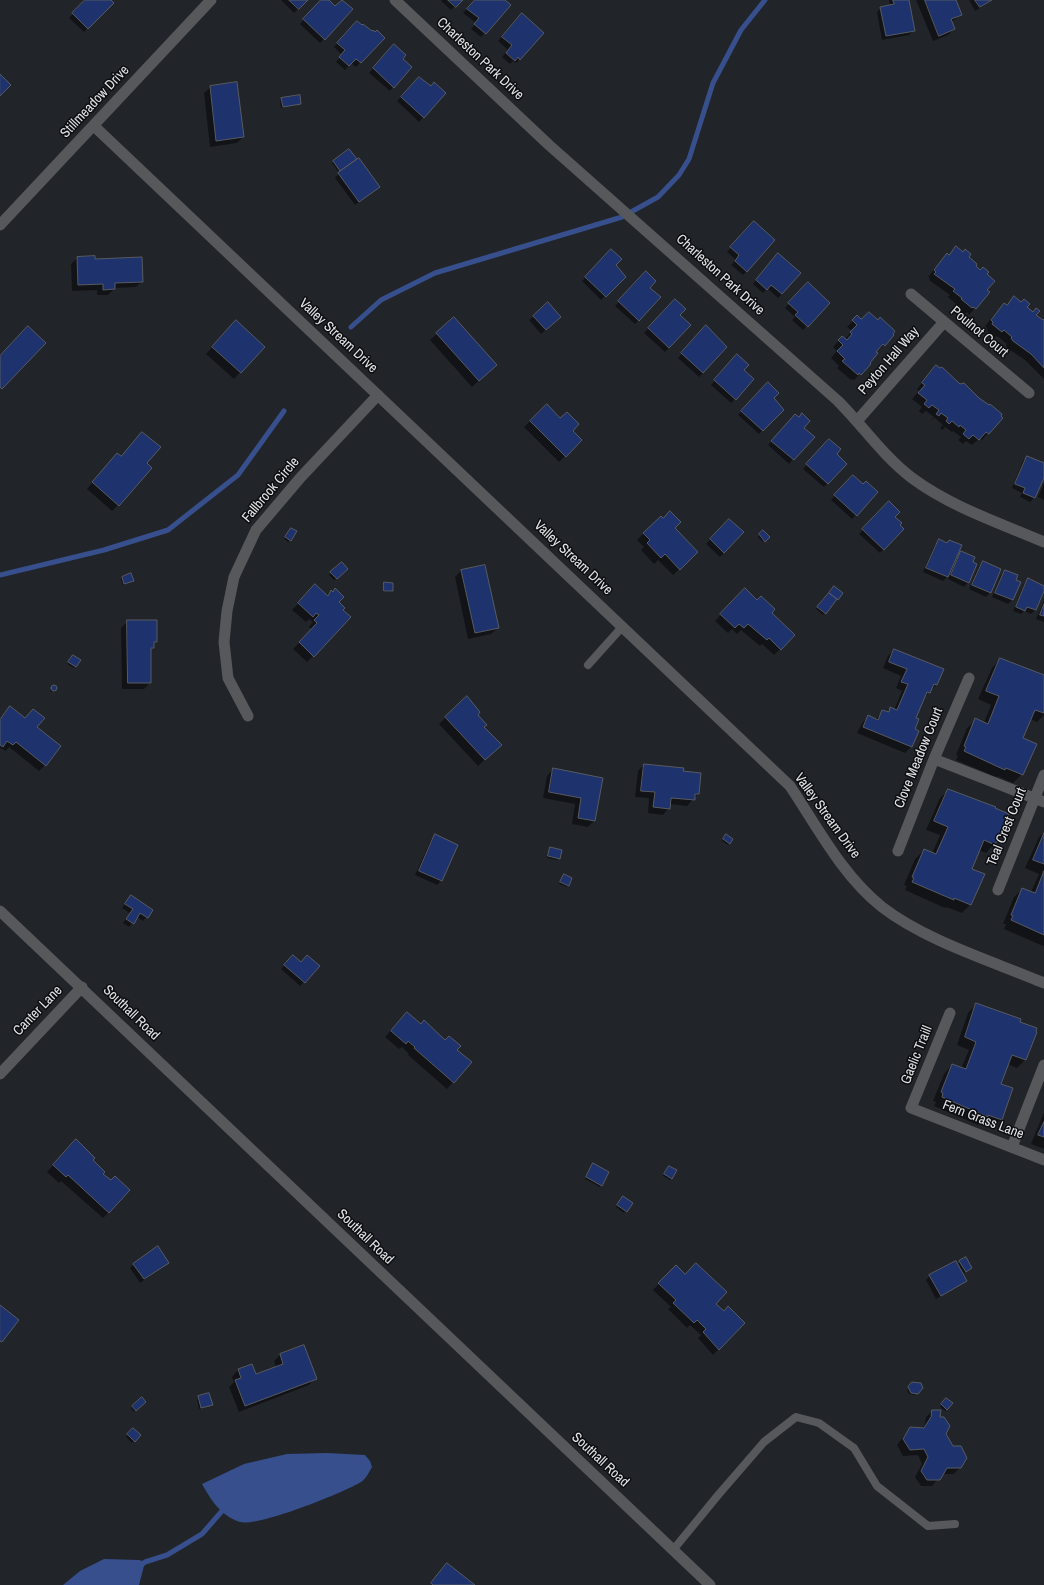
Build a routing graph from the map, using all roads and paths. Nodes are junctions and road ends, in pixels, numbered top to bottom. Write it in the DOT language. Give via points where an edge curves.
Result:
graph roads {
  1 [pos="211,0"];
  2 [pos="395,0"];
  3 [pos="94,126"];
  4 [pos="0,225"];
  5 [pos="911,294"];
  6 [pos="944,322"];
  7 [pos="1029,393"];
  8 [pos="378,395"];
  9 [pos="858,420"];
  10 [pos="1044,542"];
  11 [pos="623,626"];
  12 [pos="588,664"];
  13 [pos="969,678"];
  14 [pos="248,716"];
  15 [pos="934,759"];
  16 [pos="1044,775"];
  17 [pos="1039,800"];
  18 [pos="898,851"];
  19 [pos="998,890"];
  20 [pos="0,910"];
  21 [pos="1044,983"];
  22 [pos="82,987"];
  23 [pos="950,1013"];
  24 [pos="1044,1065"];
  25 [pos="0,1074"];
  26 [pos="911,1108"];
  27 [pos="1012,1147"];
  28 [pos="1044,1160"];
  29 [pos="955,1524"];
  30 [pos="673,1550"];
  31 [pos="710,1585"];
  1 -- 3 [label="street, Stillmeadow Drive"];
  2 -- 9 [label="street, Charleston Park Drive" via="550,145"];
  3 -- 4 [label="street, Stillmeadow Drive"];
  3 -- 8 [label="street, Valley Stream Drive"];
  5 -- 6 [label="street, Poulnot Court"];
  6 -- 7 [label="street, Poulnot Court"];
  6 -- 9 [label="street, Peyton Hall Way"];
  8 -- 11 [label="street, Valley Stream Drive"];
  8 -- 14 [label="street, Fallbrook Circle" via="301,477 256,530 234,577 224,642 226,664 228,678"];
  9 -- 10 [label="street, Charleston Park Drive" via="880,448 911,477 936,494"];
  11 -- 12 [label="lane"];
  11 -- 21 [label="street, Valley Stream Drive" via="790,786 826,844 854,878 882,906 915,929"];
  13 -- 15 [label="street, Clove Meadow Court"];
  15 -- 17 [label="street"];
  15 -- 18 [label="street, Clove Meadow Court"];
  16 -- 17 [label="street, Teal Crest Court"];
  17 -- 19 [label="street, Teal Crest Court"];
  20 -- 22 [label="street, Southall Road"];
  22 -- 25 [label="street, Canter Lane"];
  22 -- 30 [label="street, Southall Road"];
  23 -- 26 [label="street, Gaelic Traill"];
  24 -- 27 [label="street"];
  26 -- 27 [label="street, Fern Grass Lane"];
  27 -- 28 [label="street, Fern Grass Lane"];
  29 -- 30 [label="lane" via="928,1526 877,1486 854,1448 819,1423 796,1417 764,1442"];
  30 -- 31 [label="street, Southall Road"];
}
